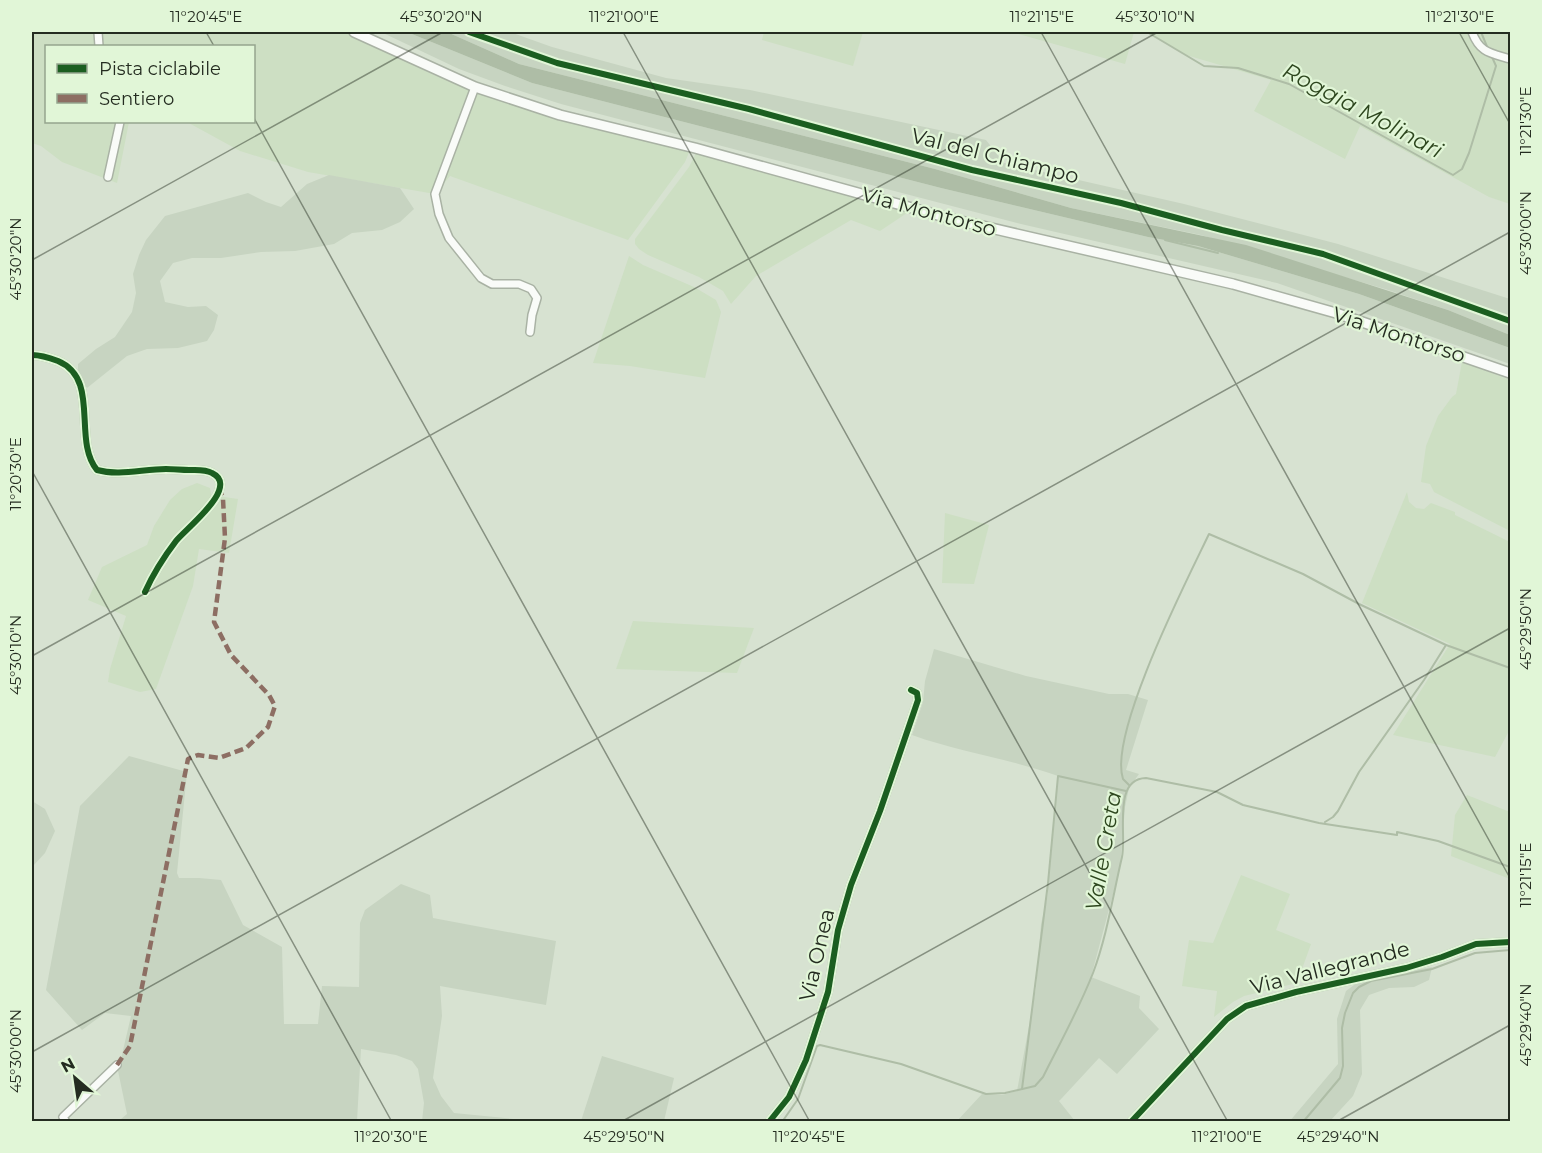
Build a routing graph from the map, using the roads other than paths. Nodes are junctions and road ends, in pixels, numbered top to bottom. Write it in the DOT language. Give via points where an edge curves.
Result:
graph roads {
  1 [pos="354,32"];
  2 [pos="1473,32"];
  3 [pos="1510,59"];
  4 [pos="475,87"];
  5 [pos="120,123"];
  6 [pos="108,177"];
  7 [pos="530,332"];
  8 [pos="32,355"];
  9 [pos="1510,374"];
  10 [pos="145,592"];
  11 [pos="911,690"];
  12 [pos="1510,942"];
  13 [pos="117,1065"];
  14 [pos="66,1122"];
  15 [pos="769,1122"];
  16 [pos="1131,1122"];
  1 -- 4 [label="main road, Via Montorso"];
  2 -- 3 [label="street" via="1484,51"];
  4 -- 7 [label="street" via="435,194 439,214 449,238 481,278 492,284 519,284 531,289 537,298"];
  4 -- 9 [label="main road, Via Montorso" via="560,116 952,219 1233,284 1346,317"];
  5 -- 6 [label="street"];
  8 -- 10 [label="street" via="63,363 81,384 88,455 97,470 208,471 219,480 216,497 206,513 181,534 157,566"];
  11 -- 15 [label="street, Via Onea" via="917,693 918,700 851,885 838,930 828,992 806,1060 789,1097"];
  12 -- 16 [label="street, Via Vallegrande" via="1476,944 1415,965 1246,1006 1227,1019"];
  13 -- 14 [label="street" via="63,1116"];
}
